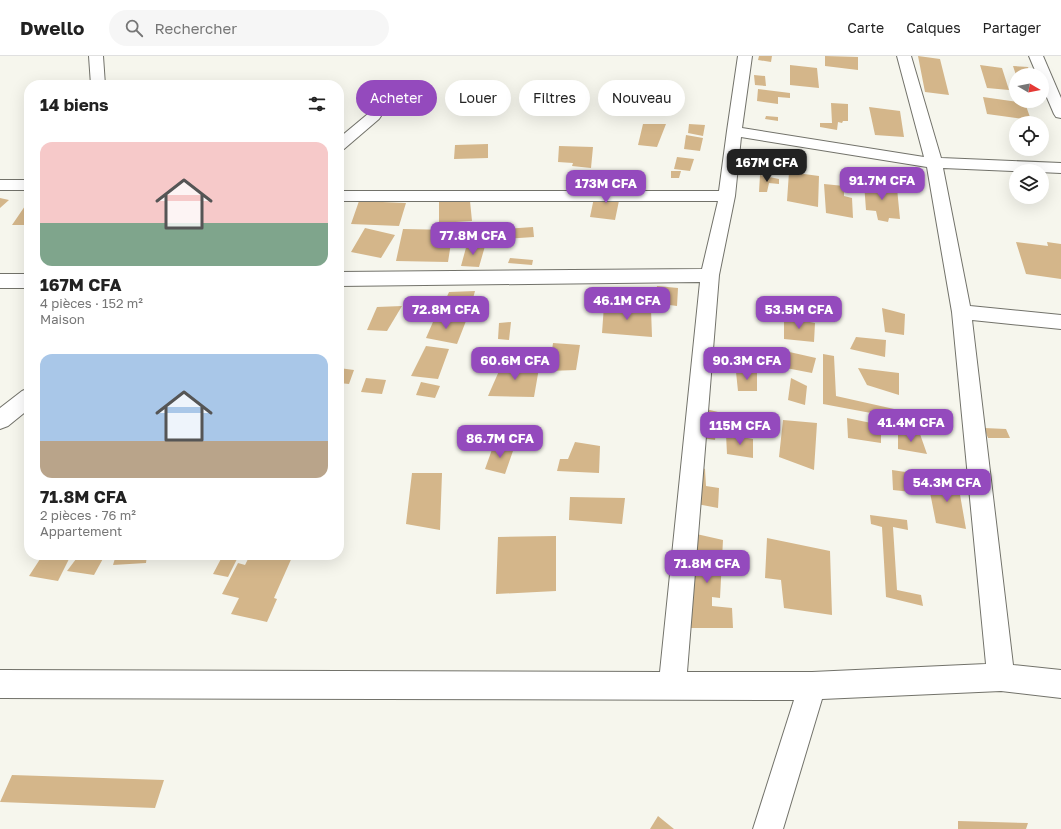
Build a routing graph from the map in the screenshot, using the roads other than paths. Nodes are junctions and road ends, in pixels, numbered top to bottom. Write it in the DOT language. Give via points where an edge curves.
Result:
graph roads {
  1 [pos="96,56"];
  2 [pos="745,56"];
  3 [pos="904,56"];
  4 [pos="1036,56"];
  5 [pos="1041,68"];
  6 [pos="98,80"];
  7 [pos="1049,80"];
  8 [pos="1061,82"];
  9 [pos="1049,87"];
  10 [pos="1061,114"];
  11 [pos="374,116"];
  12 [pos="734,131"];
  13 [pos="344,142"];
  14 [pos="934,163"];
  15 [pos="1061,168"];
  16 [pos="0,185"];
  17 [pos="24,185"];
  18 [pos="344,196"];
  19 [pos="727,196"];
  20 [pos="710,276"];
  21 [pos="344,279"];
  22 [pos="0,281"];
  23 [pos="24,281"];
  24 [pos="962,312"];
  25 [pos="1061,322"];
  26 [pos="24,401"];
  27 [pos="0,420"];
  28 [pos="1001,677"];
  29 [pos="0,684"];
  30 [pos="1061,684"];
  31 [pos="672,685"];
  32 [pos="812,686"];
  33 [pos="768,829"];
  1 -- 6 [label="street"];
  2 -- 12 [label="street"];
  3 -- 14 [label="street"];
  4 -- 5 [label="street"];
  7 -- 8 [label="street"];
  9 -- 10 [label="street"];
  11 -- 13 [label="street"];
  12 -- 14 [label="street"];
  12 -- 19 [label="street"];
  14 -- 15 [label="street"];
  14 -- 24 [label="street"];
  16 -- 17 [label="street"];
  18 -- 19 [label="street"];
  19 -- 20 [label="street"];
  20 -- 21 [label="street"];
  20 -- 31 [label="street"];
  22 -- 23 [label="street"];
  24 -- 25 [label="street"];
  24 -- 28 [label="street"];
  26 -- 27 [label="street"];
  28 -- 30 [label="street"];
  28 -- 32 [label="street"];
  29 -- 31 [label="street"];
  31 -- 32 [label="street"];
  32 -- 33 [label="street"];
}
